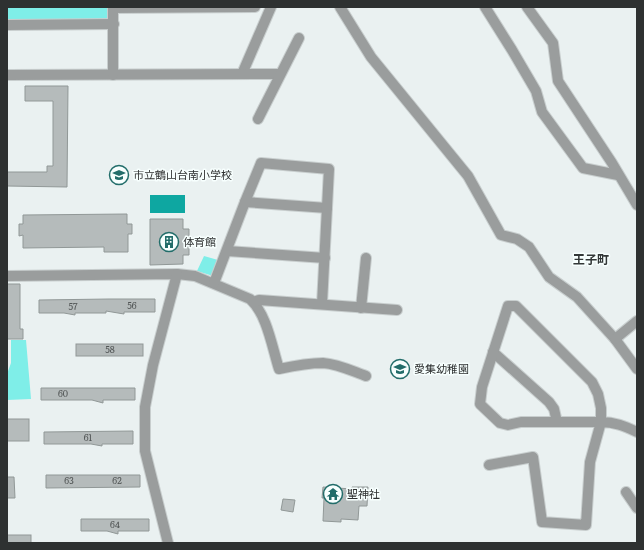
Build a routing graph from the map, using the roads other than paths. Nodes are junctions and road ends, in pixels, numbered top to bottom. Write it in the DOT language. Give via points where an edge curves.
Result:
graph roads {
  1 [pos="114,7"];
  2 [pos="255,7"];
  3 [pos="271,7"];
  4 [pos="340,7"];
  5 [pos="485,7"];
  6 [pos="527,7"];
  7 [pos="114,24"];
  8 [pos="7,25"];
  9 [pos="299,38"];
  10 [pos="242,74"];
  11 [pos="280,74"];
  12 [pos="7,75"];
  13 [pos="113,75"];
  14 [pos="258,119"];
  15 [pos="618,175"];
  16 [pos="245,202"];
  17 [pos="637,205"];
  18 [pos="327,208"];
  19 [pos="227,251"];
  20 [pos="325,258"];
  21 [pos="366,258"];
  22 [pos="177,274"];
  23 [pos="7,276"];
  24 [pos="214,283"];
  25 [pos="254,302"];
  26 [pos="322,304"];
  27 [pos="361,308"];
  28 [pos="397,310"];
  29 [pos="637,321"];
  30 [pos="615,339"];
  31 [pos="493,352"];
  32 [pos="637,368"];
  33 [pos="366,376"];
  34 [pos="557,422"];
  35 [pos="601,422"];
  36 [pos="637,432"];
  37 [pos="489,465"];
  38 [pos="626,492"];
  39 [pos="637,508"];
  40 [pos="168,543"];
  1 -- 2 [label="street"];
  1 -- 7 [label="street"];
  3 -- 10 [label="street"];
  4 -- 30 [label="street" via="370,57 468,176 501,235 517,239 529,247 549,277 577,297"];
  5 -- 15 [label="street" via="536,92 542,112 583,168"];
  6 -- 15 [label="street" via="552,43 558,81"];
  7 -- 8 [label="street"];
  7 -- 13 [label="street"];
  9 -- 11 [label="street"];
  10 -- 11 [label="street"];
  10 -- 13 [label="street"];
  11 -- 14 [label="street"];
  12 -- 13 [label="street"];
  15 -- 17 [label="street"];
  16 -- 18 [label="street"];
  16 -- 18 [label="street" via="261,163 329,169"];
  16 -- 19 [label="street"];
  18 -- 20 [label="street"];
  19 -- 20 [label="street"];
  19 -- 24 [label="street"];
  20 -- 26 [label="street"];
  21 -- 27 [label="street"];
  22 -- 23 [label="street"];
  22 -- 24 [label="street" via="196,276"];
  22 -- 40 [label="street" via="153,365 145,407 145,451"];
  24 -- 25 [label="street"];
  25 -- 26 [label="street" via="259,300"];
  25 -- 33 [label="street" via="266,325 279,368 324,363"];
  26 -- 27 [label="street"];
  27 -- 28 [label="street"];
  29 -- 30 [label="street"];
  30 -- 32 [label="street"];
  31 -- 34 [label="street" via="549,402 554,409"];
  31 -- 34 [label="street" via="480,404 500,423"];
  31 -- 35 [label="street" via="508,306 516,306 592,382 598,394"];
  34 -- 35 [label="street"];
  35 -- 36 [label="street" via="620,424"];
  35 -- 37 [label="street" via="590,462 586,525 542,522 533,458"];
  38 -- 39 [label="street"];
}
